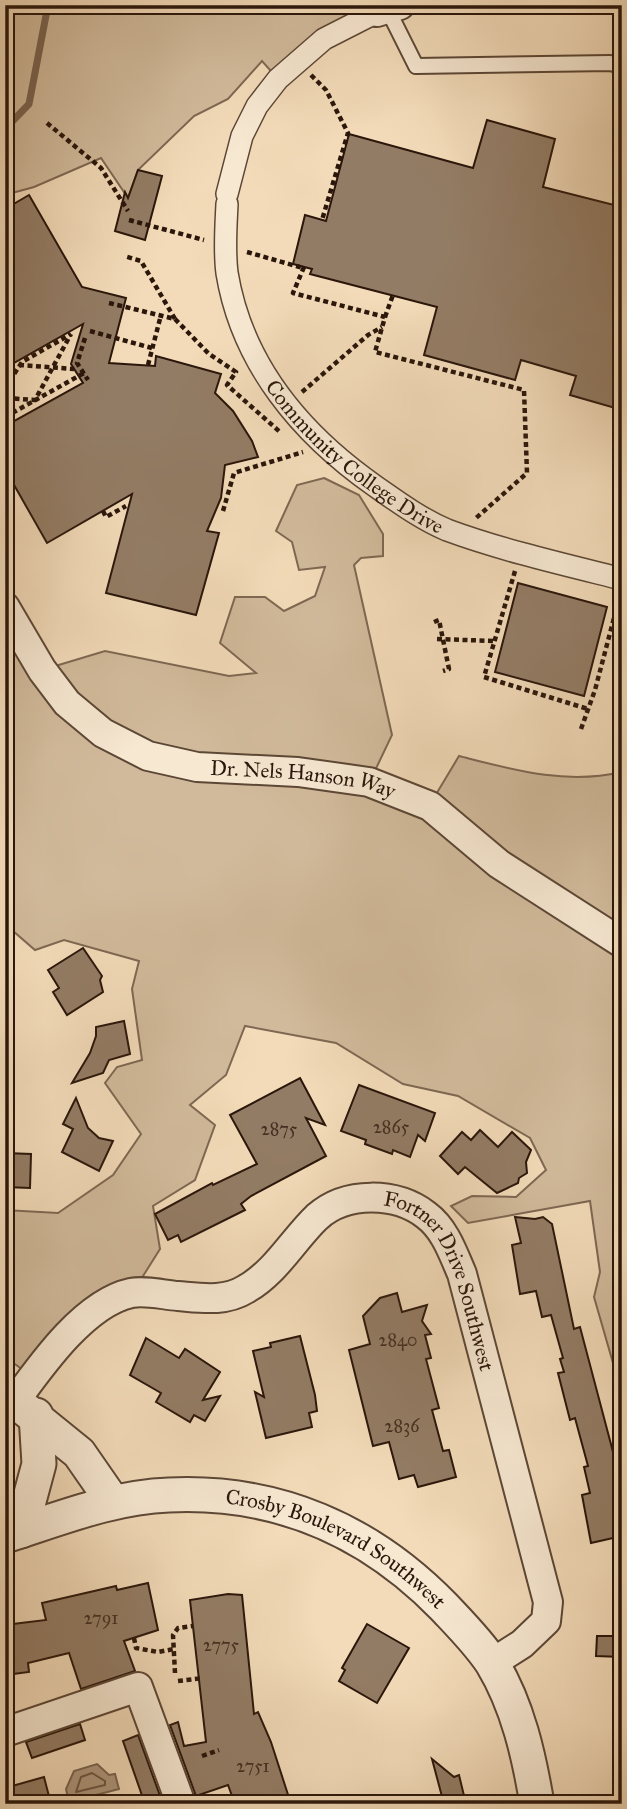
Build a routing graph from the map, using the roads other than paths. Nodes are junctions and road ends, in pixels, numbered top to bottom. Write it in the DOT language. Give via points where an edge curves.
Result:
graph roads {
  1 [pos="384,8"];
  2 [pos="622,66"];
  3 [pos="622,579"];
  4 [pos="5,607"];
  5 [pos="622,943"];
  6 [pos="19,1403"];
  7 [pos="113,1502"];
  8 [pos="13,1534"];
  9 [pos="492,1663"];
  10 [pos="5,1732"];
  11 [pos="181,1804"];
  12 [pos="537,1804"];
  1 -- 2 [label="lane" via="416,66"];
  1 -- 3 [label="street, Community College Drive" via="324,39 278,79 257,106 242,136 227,199 228,273 234,300 270,386 286,406 354,471 411,512 458,533"];
  4 -- 5 [label="street, Dr. Nels Hanson Way" via="59,692 103,733 148,756 197,767 298,772 369,782 429,806 499,864"];
  6 -- 7 [label="street" via="79,1453"];
  6 -- 8 [label="street" via="39,1464"];
  6 -- 9 [label="street, Fortner Drive Southwest" via="52,1352 105,1301 133,1292 220,1299 246,1289 270,1270 319,1216 342,1203 372,1197 399,1201 428,1216 448,1241 462,1274 548,1602 546,1621"];
  7 -- 8 [label="street, Crosby Boulevard Southwest"];
  7 -- 9 [label="street, Crosby Boulevard Southwest" via="169,1495 241,1499 292,1508 359,1538 415,1577"];
  9 -- 12 [label="street, Crosby Boulevard Southwest" via="526,1745"];
  10 -- 11 [label="street" via="138,1687"];
}
